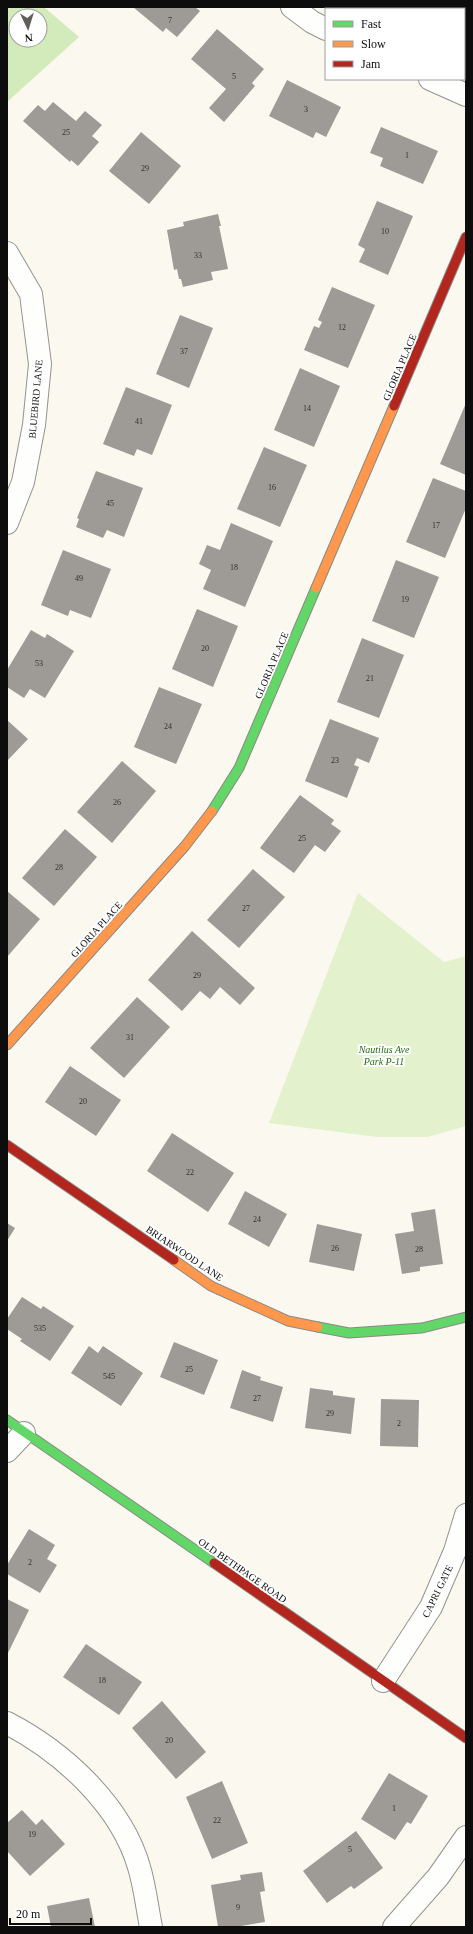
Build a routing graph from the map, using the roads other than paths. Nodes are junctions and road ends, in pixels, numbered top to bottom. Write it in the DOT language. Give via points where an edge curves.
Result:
graph roads {
  1 [pos="292,7"];
  2 [pos="325,28"];
  3 [pos="432,80"];
  4 [pos="466,95"];
  5 [pos="466,237"];
  6 [pos="7,253"];
  7 [pos="7,523"];
  8 [pos="7,1045"];
  9 [pos="7,1145"];
  10 [pos="466,1317"];
  11 [pos="15,1426"];
  12 [pos="7,1451"];
  13 [pos="466,1515"];
  14 [pos="383,1681"];
  15 [pos="7,1723"];
  16 [pos="466,1738"];
  17 [pos="466,1837"];
  18 [pos="151,1927"];
  19 [pos="394,1927"];
  1 -- 2 [label="street"];
  3 -- 4 [label="street"];
  5 -- 8 [label="street, GLORIA PLACE" via="239,768 210,814 185,846"];
  6 -- 7 [label="street, BLUEBIRD LANE" via="31,294 40,364 34,425 24,475"];
  9 -- 10 [label="street, BRIARWOOD LANE" via="211,1286 288,1320 349,1332 422,1328"];
  11 -- 12 [label="street"];
  11 -- 14 [label="street, OLD BETHPAGE ROAD"];
  13 -- 14 [label="street, CAPRI GATE" via="456,1551 431,1607"];
  14 -- 16 [label="street, OLD BETHPAGE ROAD"];
  15 -- 18 [label="street" via="30,1734 81,1775 118,1821 139,1866"];
  17 -- 19 [label="street" via="438,1877"];
}
